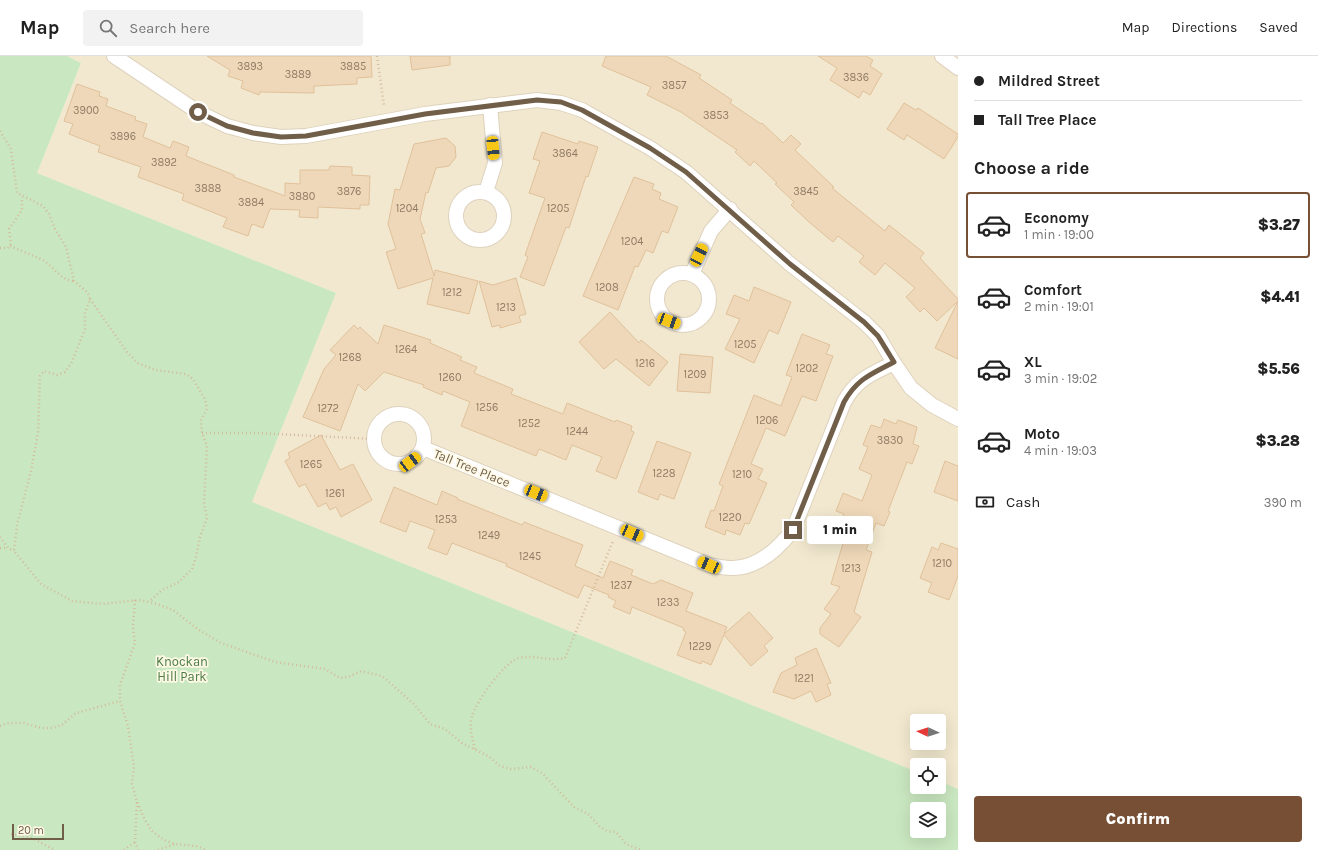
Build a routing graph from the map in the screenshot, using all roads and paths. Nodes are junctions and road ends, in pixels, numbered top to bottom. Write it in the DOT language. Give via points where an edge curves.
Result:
graph roads {
  1 [pos="114,56"];
  2 [pos="377,56"];
  3 [pos="942,56"];
  4 [pos="958,68"];
  5 [pos="490,105"];
  6 [pos="386,120"];
  7 [pos="0,131"];
  8 [pos="486,192"];
  9 [pos="22,197"];
  10 [pos="730,209"];
  11 [pos="10,246"];
  12 [pos="0,248"];
  13 [pos="692,274"];
  14 [pos="74,281"];
  15 [pos="90,299"];
  16 [pos="894,362"];
  17 [pos="958,419"];
  18 [pos="202,433"];
  19 [pos="374,439"];
  20 [pos="423,448"];
  21 [pos="619,527"];
  22 [pos="0,537"];
  23 [pos="0,548"];
  24 [pos="8,548"];
  25 [pos="14,551"];
  26 [pos="135,600"];
  27 [pos="148,602"];
  28 [pos="120,701"];
  29 [pos="0,726"];
  30 [pos="475,750"];
  31 [pos="137,802"];
  32 [pos="11,834"];
  33 [pos="135,842"];
  34 [pos="175,844"];
  35 [pos="55,850"];
  36 [pos="124,850"];
  37 [pos="138,850"];
  38 [pos="158,850"];
  39 [pos="206,850"];
  40 [pos="641,850"];
  1 -- 6 [label="street" via="198,112 227,126 253,133 281,137 306,136"];
  2 -- 6 [label="path"];
  3 -- 4 [label="street"];
  5 -- 6 [label="street"];
  5 -- 8 [label="street" via="495,163"];
  5 -- 10 [label="street" via="537,100 561,102 582,110 650,148 686,172"];
  7 -- 9 [label="path" via="11,149 15,188"];
  9 -- 11 [label="path" via="22,210 9,229"];
  9 -- 14 [label="path" via="43,206 49,214 71,259"];
  10 -- 13 [label="street" via="710,232"];
  10 -- 16 [label="street" via="790,264 864,322 878,336"];
  11 -- 12 [label="path"];
  11 -- 14 [label="path" via="43,260 62,277"];
  14 -- 15 [label="path" via="88,293"];
  15 -- 18 [label="path" via="138,363 155,370 186,374 193,379 205,399 207,409 201,420"];
  15 -- 25 [label="path" via="85,313 85,329 72,362 64,372 57,375 44,371 40,376 38,433 17,525"];
  16 -- 17 [label="street" via="912,388 932,405"];
  16 -- 21 [label="street, Tall Tree Place" via="852,388 844,402 793,530 780,547 764,558 731,569 709,565"];
  18 -- 19 [label="path"];
  18 -- 27 [label="path" via="207,446 204,504 207,518 196,557 192,569"];
  19 -- 20 [label="street, Tall Tree Place" via="381,457 390,463 400,465 410,462"];
  19 -- 20 [label="street, Tall Tree Place" via="376,428 383,420 393,414 404,414 414,418 421,426"];
  20 -- 21 [label="street, Tall Tree Place"];
  21 -- 30 [label="path" via="565,658 517,658 499,672 473,714 471,726"];
  22 -- 24 [label="path"];
  23 -- 24 [label="path"];
  24 -- 25 [label="path"];
  25 -- 26 [label="path" via="41,584 72,601 102,604"];
  26 -- 27 [label="path"];
  26 -- 28 [label="path" via="135,643 120,685"];
  27 -- 30 [label="path" via="173,610 220,643 275,662 326,669 340,678 361,671 382,676 414,704 430,724 445,730"];
  28 -- 29 [label="path" via="76,713 62,725 53,728 41,728 24,723"];
  28 -- 31 [label="path" via="128,726 134,767 132,784"];
  30 -- 40 [label="path" via="500,766 511,769 531,767 542,773 574,807 588,814 600,827 616,832 626,844"];
  31 -- 33 [label="path"];
  31 -- 34 [label="path" via="152,831"];
  32 -- 35 [label="path" via="32,838"];
  33 -- 36 [label="path"];
  33 -- 37 [label="path"];
  34 -- 38 [label="path"];
  34 -- 39 [label="path" via="196,846"];
}
